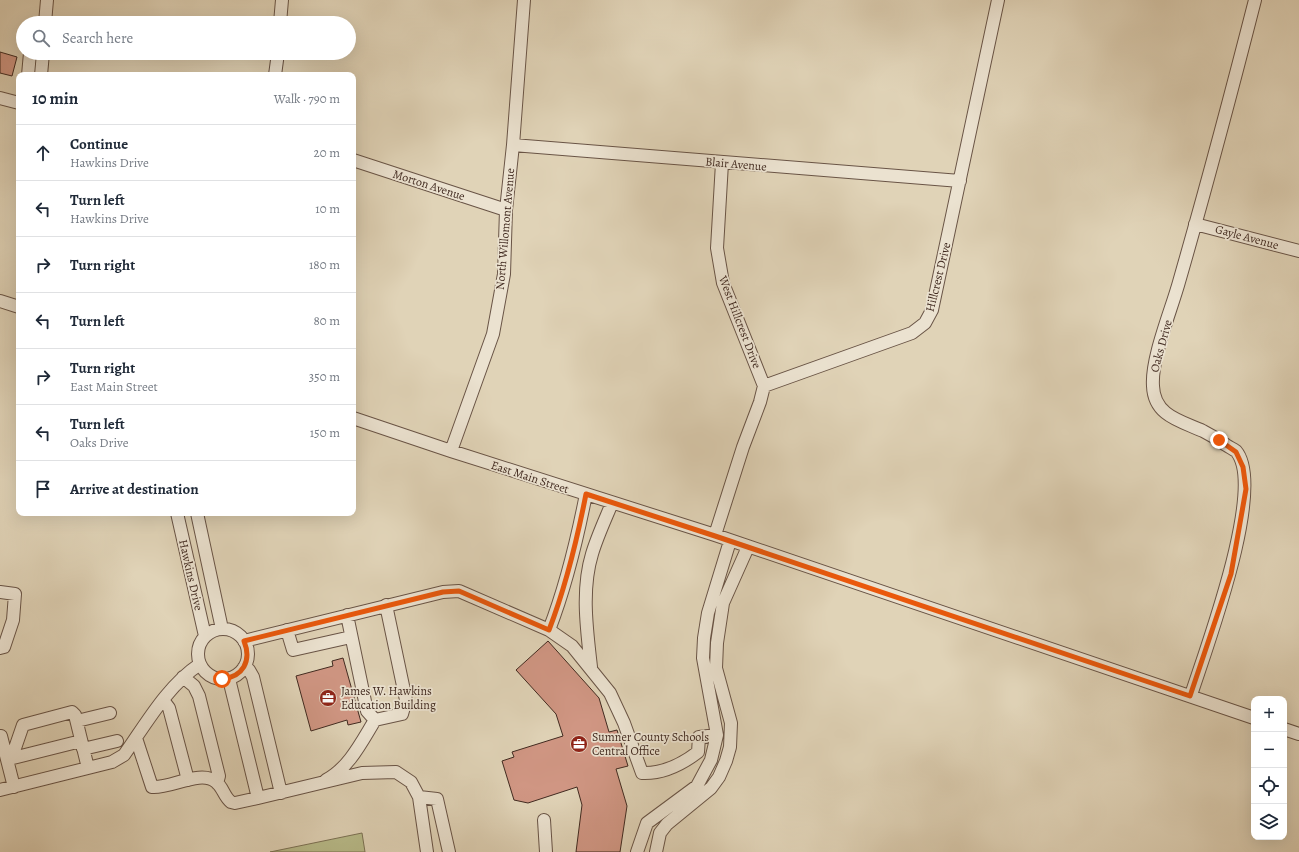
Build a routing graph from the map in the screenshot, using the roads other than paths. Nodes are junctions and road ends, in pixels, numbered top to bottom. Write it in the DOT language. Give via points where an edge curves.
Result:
graph roads {
  1 [pos="47,0"];
  2 [pos="282,0"];
  3 [pos="524,0"];
  4 [pos="998,0"];
  5 [pos="1255,0"];
  6 [pos="46,16"];
  7 [pos="281,16"];
  8 [pos="29,60"];
  9 [pos="42,60"];
  10 [pos="277,60"];
  11 [pos="28,72"];
  12 [pos="41,72"];
  13 [pos="275,72"];
  14 [pos="0,98"];
  15 [pos="16,102"];
  16 [pos="513,145"];
  17 [pos="356,161"];
  18 [pos="722,163"];
  19 [pos="960,181"];
  20 [pos="506,210"];
  21 [pos="1195,224"];
  22 [pos="1299,251"];
  23 [pos="0,301"];
  24 [pos="16,307"];
  25 [pos="764,386"];
  26 [pos="356,419"];
  27 [pos="451,451"];
  28 [pos="586,494"];
  29 [pos="612,503"];
  30 [pos="178,516"];
  31 [pos="198,516"];
  32 [pos="715,536"];
  33 [pos="730,541"];
  34 [pos="748,547"];
  35 [pos="0,592"];
  36 [pos="386,605"];
  37 [pos="347,615"];
  38 [pos="222,629"];
  39 [pos="287,630"];
  40 [pos="549,630"];
  41 [pos="205,636"];
  42 [pos="351,637"];
  43 [pos="244,641"];
  44 [pos="0,648"];
  45 [pos="200,664"];
  46 [pos="244,667"];
  47 [pos="591,667"];
  48 [pos="183,677"];
  49 [pos="229,679"];
  50 [pos="1190,696"];
  51 [pos="163,700"];
  52 [pos="110,713"];
  53 [pos="1251,717"];
  54 [pos="376,720"];
  55 [pos="77,721"];
  56 [pos="1287,730"];
  57 [pos="1299,734"];
  58 [pos="718,735"];
  59 [pos="1,736"];
  60 [pos="136,738"];
  61 [pos="117,741"];
  62 [pos="82,745"];
  63 [pos="11,758"];
  64 [pos="88,768"];
  65 [pos="188,780"];
  66 [pos="217,783"];
  67 [pos="320,783"];
  68 [pos="14,786"];
  69 [pos="0,790"];
  70 [pos="281,793"];
  71 [pos="419,797"];
  72 [pos="258,798"];
  73 [pos="544,820"];
  74 [pos="427,852"];
  75 [pos="449,852"];
  76 [pos="546,852"];
  77 [pos="637,852"];
  78 [pos="656,852"];
  1 -- 6 [label="street"];
  2 -- 7 [label="street"];
  3 -- 16 [label="street, North Willomont Avenue"];
  4 -- 19 [label="street, Hillcrest Drive"];
  5 -- 21 [label="street, Oaks Drive"];
  8 -- 11 [label="street"];
  9 -- 12 [label="street"];
  10 -- 13 [label="street"];
  14 -- 15 [label="street"];
  16 -- 18 [label="street, Blair Avenue"];
  16 -- 20 [label="street, North Willomont Avenue"];
  17 -- 20 [label="street, Morton Avenue"];
  18 -- 19 [label="street, Blair Avenue"];
  18 -- 25 [label="street, West Hillcrest Drive" via="717,248 723,283"];
  19 -- 25 [label="street, Hillcrest Drive" via="932,310 925,323 912,333"];
  20 -- 27 [label="street, North Willomont Avenue" via="504,274 493,334"];
  21 -- 22 [label="street, Gayle Avenue"];
  21 -- 50 [label="street, Oaks Drive" via="1154,368 1155,400 1162,410 1176,421 1203,431 1236,452 1243,467 1246,489 1231,574"];
  23 -- 24 [label="street"];
  25 -- 32 [label="street"];
  26 -- 27 [label="street, East Main Street"];
  27 -- 28 [label="street, East Main Street"];
  28 -- 29 [label="street, East Main Street"];
  28 -- 40 [label="street" via="579,533 559,606"];
  29 -- 32 [label="street, East Main Street"];
  29 -- 47 [label="street" via="591,555 587,582"];
  30 -- 41 [label="street, Hawkins Drive"];
  31 -- 38 [label="street, Hawkins Drive"];
  32 -- 33 [label="street, East Main Street"];
  33 -- 34 [label="street, East Main Street"];
  33 -- 58 [label="street" via="708,613 704,638 703,658"];
  34 -- 50 [label="street, East Main Street"];
  34 -- 78 [label="street" via="723,603 717,643 716,668 731,723 730,747 726,761 711,788 667,824 660,833"];
  35 -- 44 [label="street" via="15,594 13,620 4,647"];
  36 -- 37 [label="street"];
  36 -- 40 [label="street" via="443,592 459,591"];
  36 -- 54 [label="street" via="406,700 402,714"];
  37 -- 39 [label="street"];
  37 -- 42 [label="street"];
  38 -- 41 [label="street"];
  38 -- 43 [label="street" via="235,632"];
  39 -- 42 [label="street" via="293,650"];
  39 -- 43 [label="street"];
  40 -- 47 [label="street" via="572,646"];
  41 -- 45 [label="street" via="198,649"];
  42 -- 54 [label="street" via="367,710"];
  43 -- 46 [label="street" via="248,656"];
  45 -- 48 [label="street"];
  45 -- 49 [label="street" via="203,670 215,678"];
  46 -- 49 [label="street" via="236,676"];
  46 -- 70 [label="street" via="253,677"];
  47 -- 58 [label="street" via="610,693 642,773 654,774 668,770 698,752 699,738"];
  48 -- 51 [label="street"];
  48 -- 66 [label="street" via="194,686 199,696 219,776"];
  49 -- 72 [label="street"];
  50 -- 53 [label="street, East Main Street"];
  51 -- 60 [label="street"];
  51 -- 65 [label="street" via="169,708"];
  52 -- 55 [label="street"];
  54 -- 67 [label="street" via="352,756 332,777"];
  55 -- 62 [label="street"];
  55 -- 63 [label="street" via="75,715 69,712 26,723"];
  56 -- 57 [label="street"];
  58 -- 77 [label="street" via="711,760 697,786 647,823"];
  59 -- 63 [label="street"];
  60 -- 64 [label="street" via="124,755 112,762"];
  60 -- 65 [label="street" via="152,787"];
  61 -- 62 [label="street"];
  62 -- 63 [label="street"];
  62 -- 64 [label="street"];
  63 -- 68 [label="street"];
  64 -- 68 [label="street"];
  65 -- 66 [label="street" via="209,778"];
  66 -- 72 [label="street" via="231,802"];
  67 -- 70 [label="street"];
  67 -- 71 [label="street" via="362,773 396,772 411,782"];
  68 -- 69 [label="street"];
  70 -- 72 [label="street"];
  71 -- 74 [label="street"];
  71 -- 75 [label="street" via="437,798"];
  73 -- 76 [label="street"];
}
